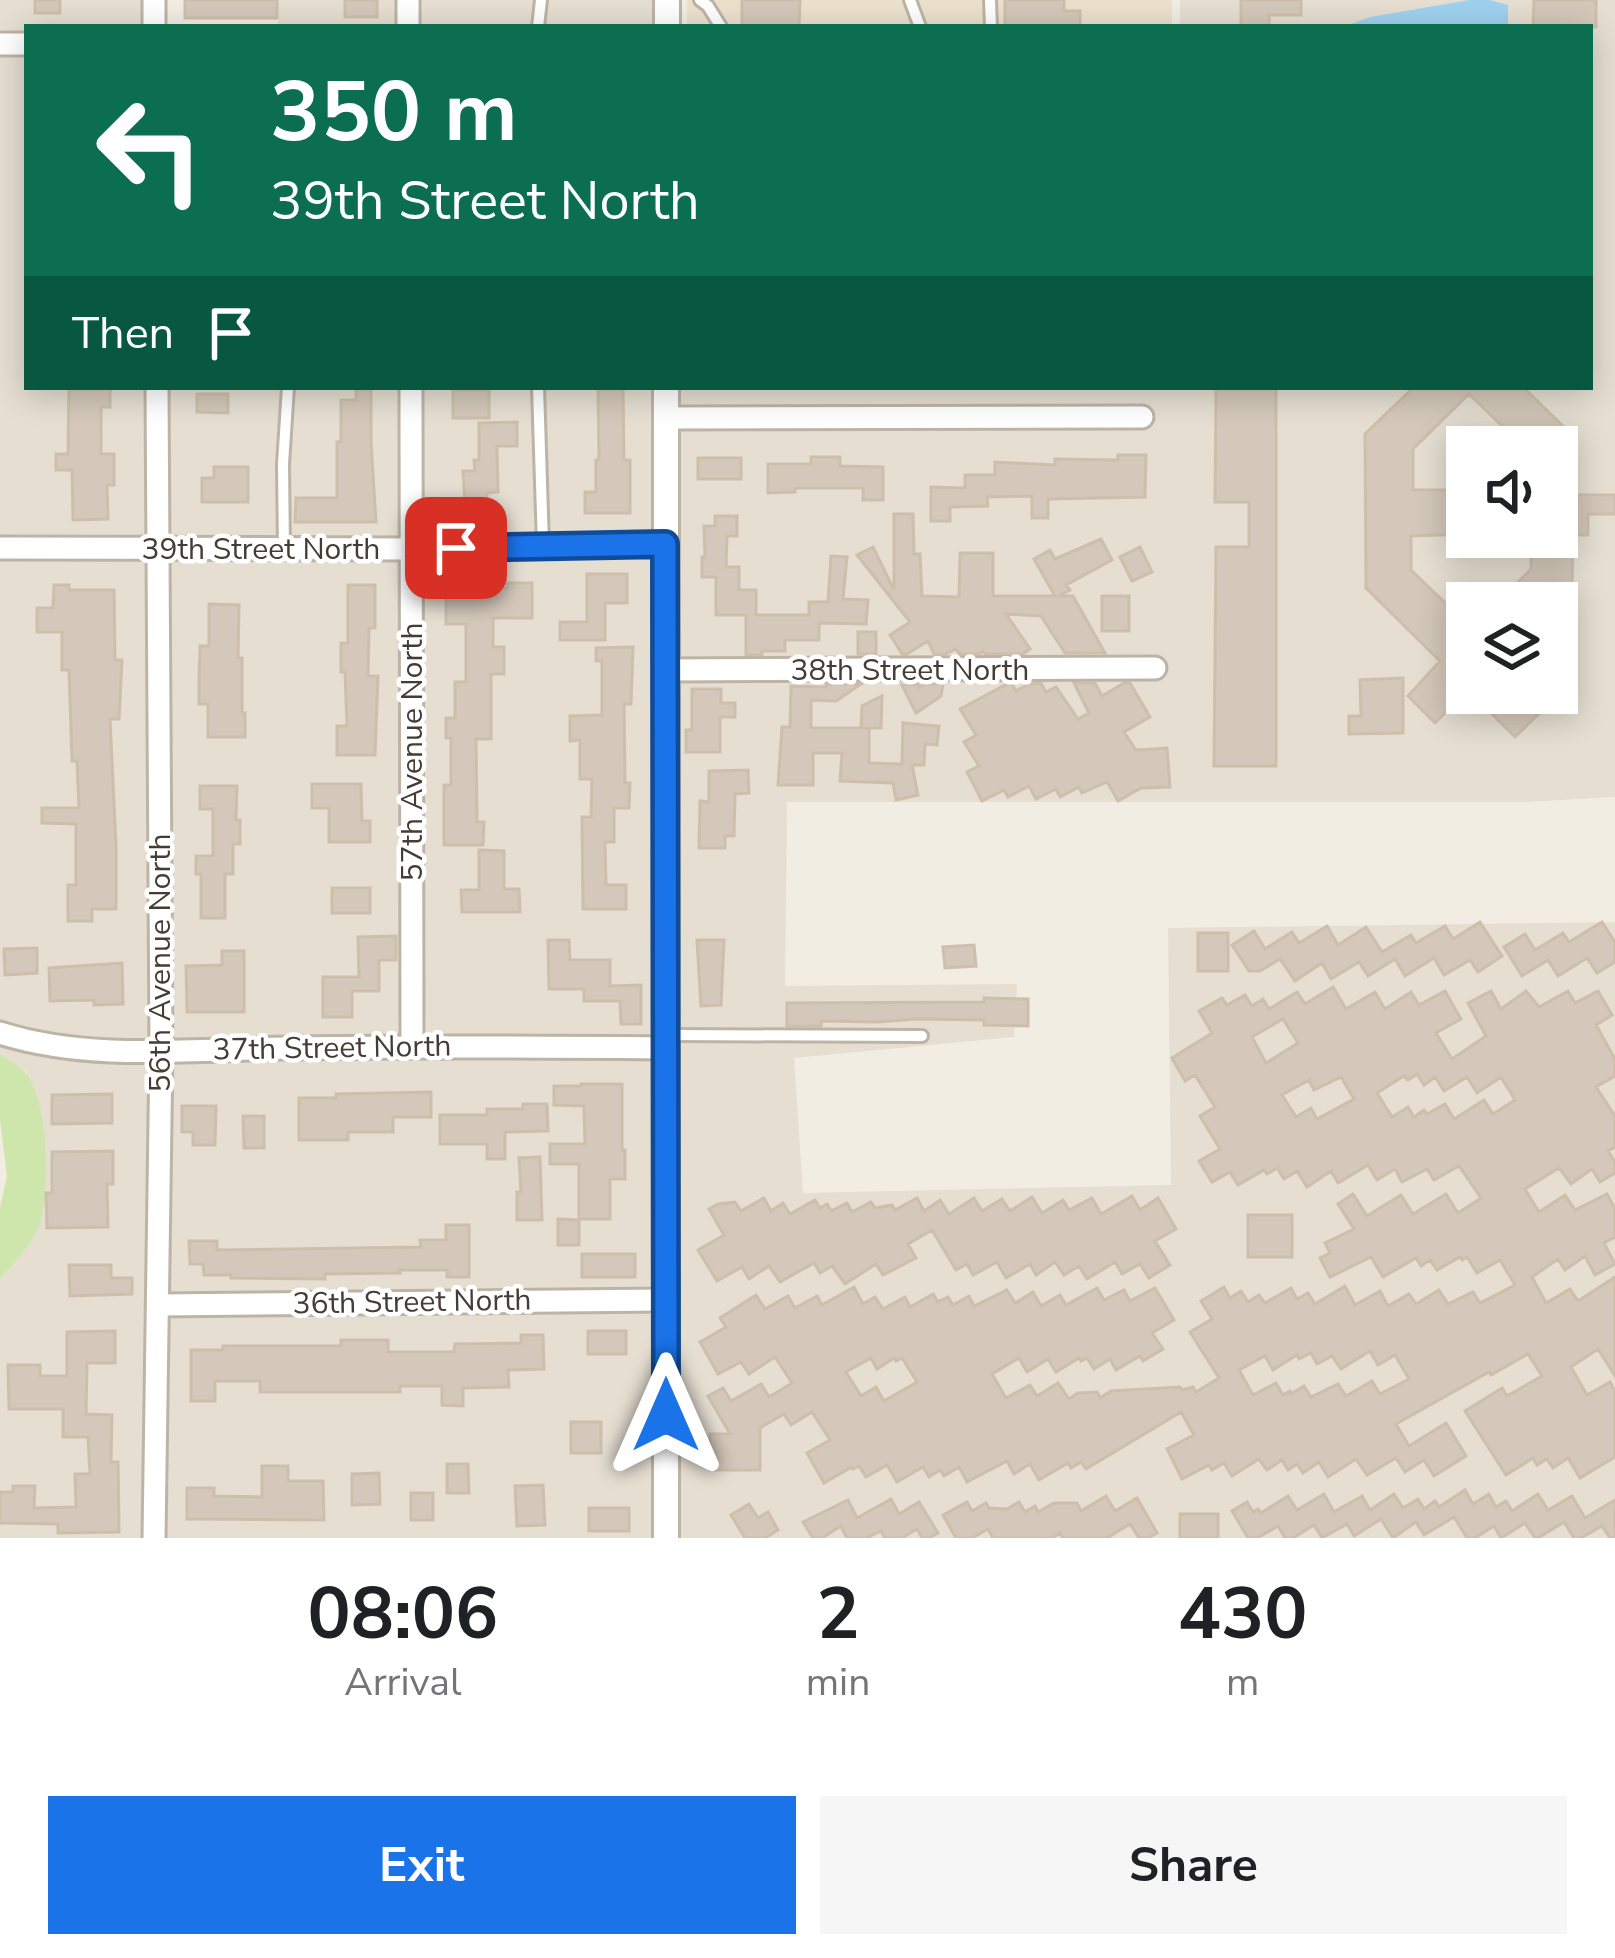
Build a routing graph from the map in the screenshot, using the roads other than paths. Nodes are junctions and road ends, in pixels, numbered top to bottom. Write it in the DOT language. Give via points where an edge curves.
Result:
graph roads {
  1 [pos="700,0"];
  2 [pos="719,24"];
  3 [pos="157,390"];
  4 [pos="288,390"];
  5 [pos="411,390"];
  6 [pos="538,390"];
  7 [pos="665,390"];
  8 [pos="1142,417"];
  9 [pos="665,418"];
  10 [pos="665,544"];
  11 [pos="543,547"];
  12 [pos="0,548"];
  13 [pos="158,549"];
  14 [pos="284,549"];
  15 [pos="412,549"];
  16 [pos="1154,668"];
  17 [pos="665,670"];
  18 [pos="0,1033"];
  19 [pos="922,1036"];
  20 [pos="665,1041"];
  21 [pos="412,1046"];
  22 [pos="161,1050"];
  23 [pos="665,1300"];
  24 [pos="159,1305"];
  25 [pos="154,1538"];
  26 [pos="666,1538"];
  1 -- 2 [label="lane"];
  3 -- 13 [label="street, 56th Avenue North"];
  4 -- 14 [label="lane"];
  5 -- 15 [label="street, 57th Avenue North"];
  6 -- 11 [label="lane"];
  7 -- 9 [label="street"];
  8 -- 9 [label="street"];
  9 -- 10 [label="street"];
  10 -- 11 [label="street, 39th Street North"];
  10 -- 17 [label="street"];
  11 -- 15 [label="street, 39th Street North"];
  12 -- 13 [label="street, 39th Street North"];
  13 -- 14 [label="street, 39th Street North"];
  13 -- 22 [label="street, 56th Avenue North"];
  14 -- 15 [label="street, 39th Street North"];
  15 -- 21 [label="street, 57th Avenue North"];
  16 -- 17 [label="street, 38th Street North"];
  17 -- 20 [label="street"];
  18 -- 22 [label="street, 37th Street North" via="89,1052"];
  19 -- 20 [label="lane"];
  20 -- 21 [label="street, 37th Street North"];
  20 -- 23 [label="street"];
  21 -- 22 [label="street, 37th Street North"];
  22 -- 24 [label="street, 56th Avenue North"];
  23 -- 24 [label="street, 36th Street North"];
  23 -- 26 [label="street"];
  24 -- 25 [label="street, 56th Avenue North"];
}
